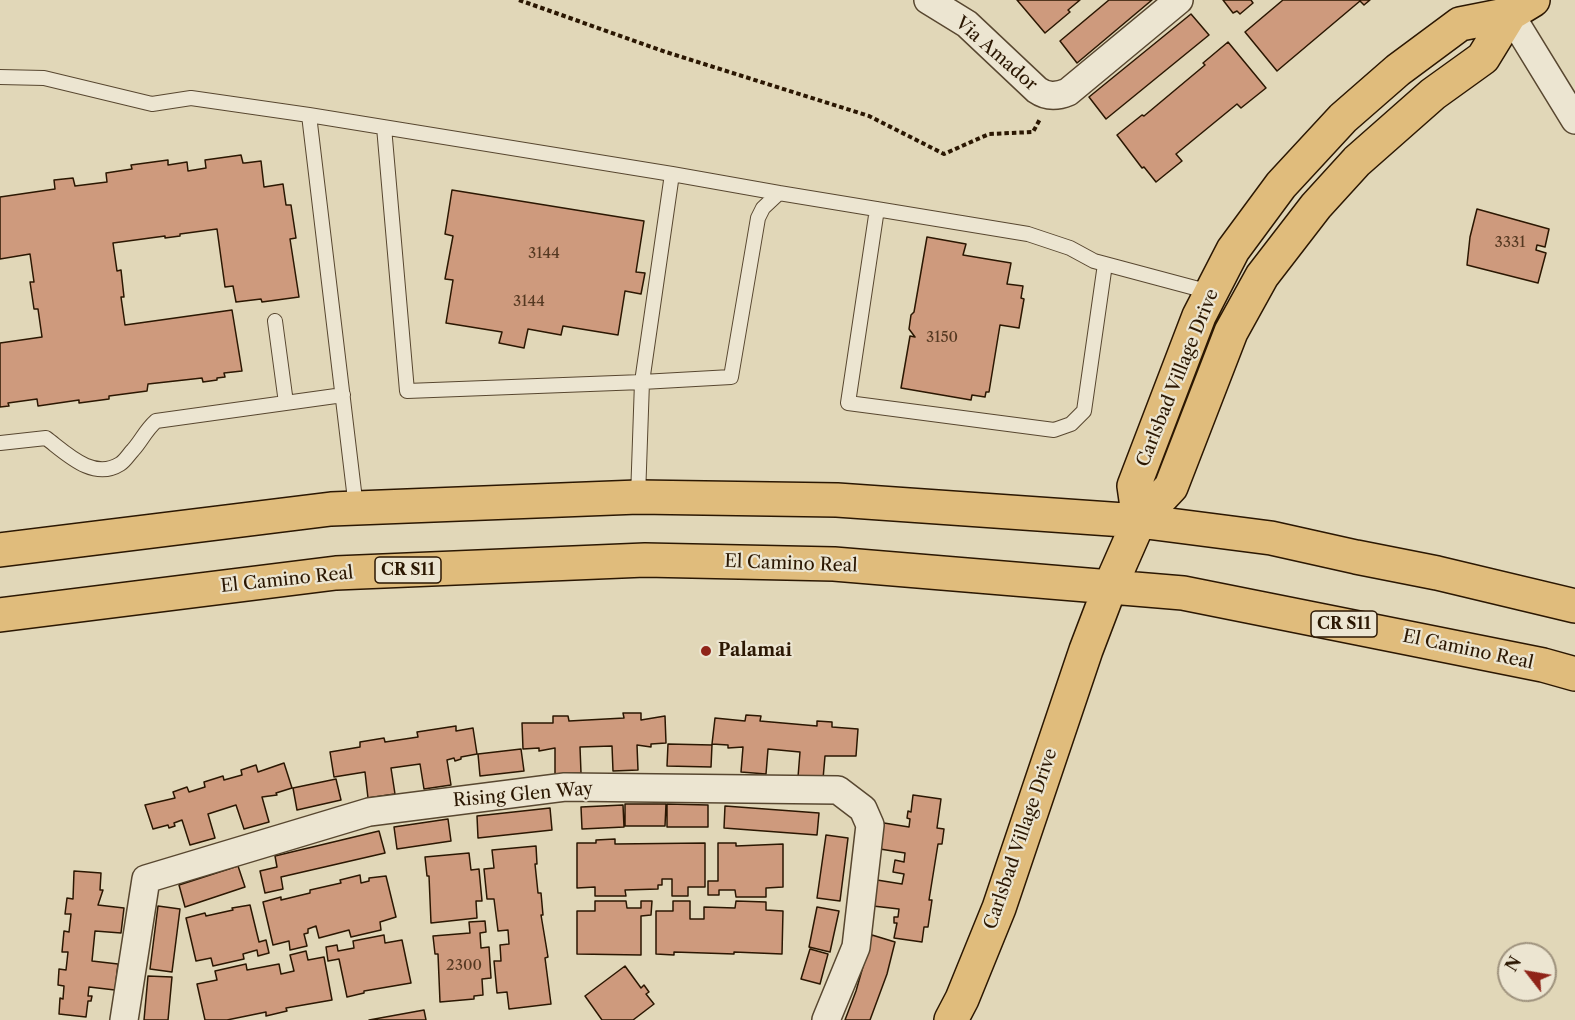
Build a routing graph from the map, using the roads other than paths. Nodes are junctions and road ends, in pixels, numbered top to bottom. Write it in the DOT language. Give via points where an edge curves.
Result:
graph roads {
  1 [pos="928,0"];
  2 [pos="1179,0"];
  3 [pos="1522,7"];
  4 [pos="0,77"];
  5 [pos="309,115"];
  6 [pos="1575,120"];
  7 [pos="384,127"];
  8 [pos="672,174"];
  9 [pos="778,193"];
  10 [pos="877,209"];
  11 [pos="1105,264"];
  12 [pos="1210,292"];
  13 [pos="275,321"];
  14 [pos="642,382"];
  15 [pos="342,395"];
  16 [pos="286,403"];
  17 [pos="0,443"];
  18 [pos="638,497"];
  19 [pos="356,507"];
  20 [pos="1139,521"];
  21 [pos="0,550"];
  22 [pos="1110,587"];
  23 [pos="1575,606"];
  24 [pos="0,615"];
  25 [pos="1575,674"];
  26 [pos="124,1020"];
  27 [pos="826,1020"];
  28 [pos="951,1020"];
  1 -- 2 [label="street, Via Amador" via="967,24 1044,95 1059,94"];
  3 -- 6 [label="street"];
  3 -- 12 [label="main road, Carlsbad Village Drive" via="1460,24 1343,118 1281,185 1233,250"];
  3 -- 20 [label="main road, Carlsbad Village Drive" via="1483,58 1433,94 1357,161 1262,276 1231,332 1171,487"];
  4 -- 5 [label="lane" via="44,78 152,104 191,98"];
  5 -- 7 [label="lane"];
  5 -- 15 [label="lane"];
  7 -- 8 [label="lane"];
  7 -- 14 [label="lane" via="407,391"];
  8 -- 9 [label="lane"];
  8 -- 14 [label="lane"];
  9 -- 10 [label="lane"];
  9 -- 14 [label="lane" via="759,218 731,377"];
  10 -- 11 [label="lane" via="1028,234"];
  10 -- 11 [label="lane" via="848,403 1053,430 1071,424 1084,411"];
  11 -- 12 [label="lane"];
  12 -- 20 [label="main road, Carlsbad Village Drive" via="1134,486"];
  13 -- 16 [label="lane"];
  14 -- 18 [label="lane"];
  15 -- 16 [label="lane"];
  15 -- 19 [label="lane"];
  16 -- 17 [label="lane" via="156,421 120,464 102,470 89,468 46,438"];
  18 -- 19 [label="main road"];
  18 -- 20 [label="main road" via="837,500"];
  19 -- 21 [label="main road"];
  20 -- 22 [label="main road, Carlsbad Village Drive"];
  20 -- 23 [label="main road" via="1271,538"];
  22 -- 24 [label="main road, El Camino Real / CR S11" via="834,564 645,560 336,573"];
  22 -- 25 [label="main road, El Camino Real / CR S11" via="1194,595"];
  22 -- 28 [label="main road, Carlsbad Village Drive" via="999,908"];
  26 -- 27 [label="street, Rising Glen Way" via="146,879 369,812 565,787 838,790 863,809 870,825 856,947"];
}
